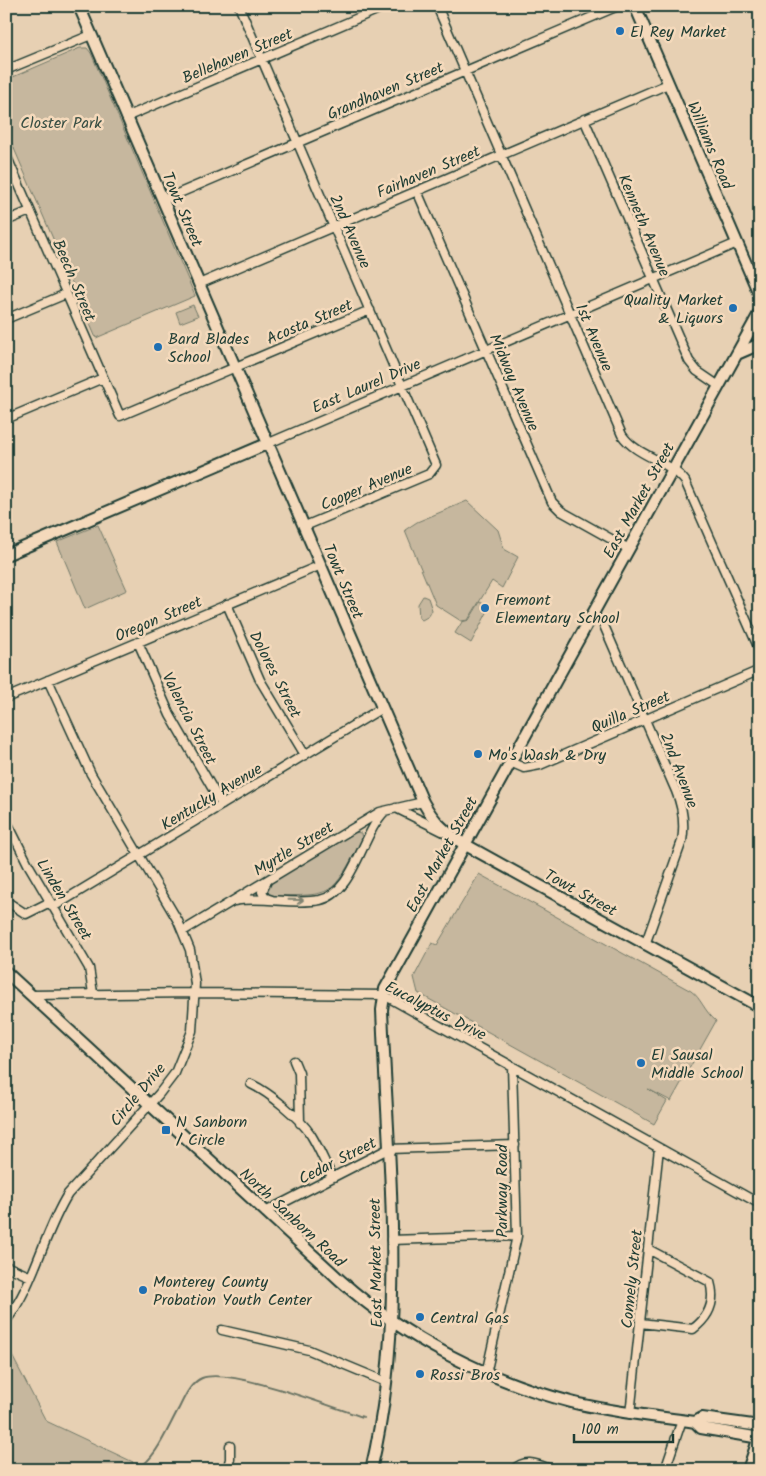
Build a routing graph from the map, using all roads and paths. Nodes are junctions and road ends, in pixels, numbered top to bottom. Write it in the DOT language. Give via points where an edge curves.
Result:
graph roads {
  1 [pos="79,6"];
  2 [pos="239,6"];
  3 [pos="386,6"];
  4 [pos="437,6"];
  5 [pos="618,6"];
  6 [pos="635,6"];
  7 [pos="91,34"];
  8 [pos="262,59"];
  9 [pos="6,70"];
  10 [pos="466,71"];
  11 [pos="668,84"];
  12 [pos="126,117"];
  13 [pos="584,119"];
  14 [pos="297,143"];
  15 [pos="501,154"];
  16 [pos="6,155"];
  17 [pos="417,190"];
  18 [pos="163,200"];
  19 [pos="30,211"];
  20 [pos="6,221"];
  21 [pos="334,226"];
  22 [pos="737,243"];
  23 [pos="653,279"];
  24 [pos="199,284"];
  25 [pos="66,294"];
  26 [pos="760,296"];
  27 [pos="370,310"];
  28 [pos="760,312"];
  29 [pos="570,314"];
  30 [pos="6,320"];
  31 [pos="760,344"];
  32 [pos="486,350"];
  33 [pos="736,355"];
  34 [pos="234,368"];
  35 [pos="103,378"];
  36 [pos="402,386"];
  37 [pos="719,386"];
  38 [pos="120,416"];
  39 [pos="6,419"];
  40 [pos="268,443"];
  41 [pos="435,467"];
  42 [pos="673,470"];
  43 [pos="305,526"];
  44 [pos="629,549"];
  45 [pos="6,555"];
  46 [pos="321,565"];
  47 [pos="227,604"];
  48 [pos="591,615"];
  49 [pos="138,642"];
  50 [pos="760,651"];
  51 [pos="760,670"];
  52 [pos="48,680"];
  53 [pos="6,698"];
  54 [pos="382,708"];
  55 [pos="645,719"];
  56 [pos="305,755"];
  57 [pos="510,762"];
  58 [pos="423,802"];
  59 [pos="222,805"];
  60 [pos="396,808"];
  61 [pos="386,810"];
  62 [pos="6,820"];
  63 [pos="351,829"];
  64 [pos="452,836"];
  65 [pos="464,844"];
  66 [pos="365,845"];
  67 [pos="139,856"];
  68 [pos="268,879"];
  69 [pos="272,900"];
  70 [pos="6,901"];
  71 [pos="230,903"];
  72 [pos="52,904"];
  73 [pos="183,931"];
  74 [pos="645,945"];
  75 [pos="6,972"];
  76 [pos="195,992"];
  77 [pos="93,993"];
  78 [pos="31,994"];
  79 [pos="384,995"];
  80 [pos="760,1008"];
  81 [pos="294,1061"];
  82 [pos="512,1066"];
  83 [pos="251,1084"];
  84 [pos="150,1104"];
  85 [pos="300,1123"];
  86 [pos="515,1144"];
  87 [pos="659,1148"];
  88 [pos="388,1149"];
  89 [pos="332,1177"];
  90 [pos="760,1204"];
  91 [pos="265,1212"];
  92 [pos="517,1236"];
  93 [pos="391,1240"];
  94 [pos="648,1249"];
  95 [pos="6,1266"];
  96 [pos="32,1277"];
  97 [pos="6,1321"];
  98 [pos="392,1321"];
  99 [pos="640,1323"];
  100 [pos="222,1330"];
  101 [pos="486,1374"];
  102 [pos="386,1382"];
  103 [pos="630,1414"];
  104 [pos="682,1420"];
  105 [pos="695,1422"];
  106 [pos="760,1426"];
  107 [pos="759,1436"];
  108 [pos="230,1446"];
  109 [pos="227,1470"];
  110 [pos="371,1470"];
  111 [pos="513,1470"];
  112 [pos="553,1470"];
  113 [pos="665,1470"];
  114 [pos="748,1470"];
  1 -- 7 [label="main road, Towt Street"];
  2 -- 8 [label="street, 2nd Avenue"];
  3 -- 8 [label="street, Bellehaven Street"];
  4 -- 10 [label="street, 1st Avenue"];
  5 -- 10 [label="street, Grandhaven Street"];
  6 -- 11 [label="main road, Williams Road"];
  7 -- 9 [label="street"];
  7 -- 12 [label="main road, Towt Street"];
  8 -- 12 [label="street, Bellehaven Street"];
  8 -- 14 [label="street, 2nd Avenue"];
  10 -- 14 [label="street, Grandhaven Street"];
  10 -- 15 [label="street, 1st Avenue"];
  11 -- 13 [label="street, Fairhaven Street"];
  11 -- 22 [label="main road, Williams Road"];
  12 -- 18 [label="main road, Towt Street"];
  13 -- 15 [label="street, Fairhaven Street"];
  13 -- 23 [label="street, Kenneth Avenue"];
  14 -- 18 [label="street, Grandhaven Street"];
  14 -- 21 [label="street, 2nd Avenue"];
  15 -- 17 [label="street, Fairhaven Street"];
  15 -- 29 [label="street, 1st Avenue"];
  16 -- 19 [label="street, Beech Street"];
  17 -- 21 [label="street, Fairhaven Street"];
  17 -- 32 [label="street, Midway Avenue"];
  18 -- 24 [label="main road, Towt Street"];
  19 -- 20 [label="street"];
  19 -- 25 [label="street, Beech Street"];
  21 -- 24 [label="street, Fairhaven Street"];
  21 -- 27 [label="street, 2nd Avenue"];
  22 -- 23 [label="street, East Laurel Drive"];
  22 -- 26 [label="main road, Williams Road"];
  23 -- 29 [label="street, East Laurel Drive"];
  23 -- 37 [label="street, Kenneth Avenue" via="688,361"];
  24 -- 34 [label="main road, Towt Street"];
  25 -- 30 [label="street"];
  25 -- 35 [label="street, Beech Street"];
  27 -- 34 [label="street, Acosta Street"];
  27 -- 36 [label="street, 2nd Avenue"];
  28 -- 33 [label="main road, East Market Street"];
  29 -- 32 [label="street, East Laurel Drive"];
  29 -- 42 [label="street, 1st Avenue" via="622,435 633,447"];
  31 -- 33 [label="main road"];
  32 -- 36 [label="street, East Laurel Drive"];
  32 -- 44 [label="street, Midway Avenue" via="552,502 566,514"];
  33 -- 37 [label="main road, East Market Street"];
  34 -- 38 [label="street, Acosta Street"];
  34 -- 40 [label="main road, Towt Street"];
  35 -- 38 [label="street, Beech Street"];
  35 -- 39 [label="street"];
  36 -- 40 [label="street, East Laurel Drive"];
  36 -- 41 [label="street, 2nd Avenue"];
  37 -- 42 [label="main road, East Market Street"];
  40 -- 43 [label="main road, Towt Street"];
  40 -- 45 [label="main road, East Laurel Drive"];
  41 -- 43 [label="street, Cooper Avenue" via="429,474"];
  42 -- 44 [label="main road, East Market Street"];
  42 -- 50 [label="street, 1st Avenue" via="687,484"];
  43 -- 46 [label="main road, Towt Street"];
  44 -- 48 [label="main road, East Market Street"];
  46 -- 47 [label="street, Oregon Street"];
  46 -- 54 [label="main road, Towt Street"];
  47 -- 49 [label="street, Oregon Street"];
  47 -- 56 [label="street, Dolores Street" via="260,680"];
  48 -- 55 [label="street, 2nd Avenue" via="602,621"];
  48 -- 57 [label="main road, East Market Street"];
  49 -- 52 [label="street, Oregon Street"];
  49 -- 59 [label="street, Valencia Street" via="174,723"];
  51 -- 55 [label="street, Quilla Street"];
  52 -- 53 [label="street, Oregon Street"];
  52 -- 67 [label="street, Circle Drive" via="85,764"];
  54 -- 56 [label="street, Kentucky Avenue"];
  54 -- 58 [label="main road, Towt Street"];
  55 -- 57 [label="street, Quilla Street" via="535,766 524,768"];
  55 -- 74 [label="street, 2nd Avenue" via="679,798 684,824 682,841"];
  56 -- 59 [label="street, Kentucky Avenue"];
  57 -- 65 [label="main road, East Market Street"];
  58 -- 60 [label="street, Myrtle Street"];
  58 -- 64 [label="main road, Towt Street" via="434,821"];
  59 -- 67 [label="street, Kentucky Avenue"];
  60 -- 61 [label="street, Myrtle Street"];
  60 -- 64 [label="street"];
  61 -- 63 [label="street, Myrtle Street"];
  61 -- 66 [label="street"];
  62 -- 72 [label="street, Linden Street"];
  63 -- 66 [label="street" via="364,832"];
  63 -- 68 [label="street, Myrtle Street"];
  64 -- 65 [label="main road, Towt Street"];
  65 -- 74 [label="main road, Towt Street"];
  65 -- 79 [label="main road, East Market Street"];
  69 -- 66 [label="street, one-way" via="318,900 329,896 342,886"];
  67 -- 72 [label="street, Kentucky Avenue"];
  67 -- 73 [label="street, Circle Drive"];
  68 -- 69 [label="street" via="262,892"];
  68 -- 71 [label="street, Myrtle Street"];
  69 -- 71 [label="street"];
  70 -- 72 [label="street, Kentucky Avenue" via="26,914"];
  71 -- 73 [label="street, Myrtle Street"];
  72 -- 77 [label="street, Linden Street" via="89,968"];
  73 -- 76 [label="street, Circle Drive" via="192,960"];
  74 -- 80 [label="main road, Towt Street"];
  75 -- 78 [label="main road, North Sanborn Road"];
  76 -- 77 [label="street, Eucalyptus Drive"];
  76 -- 79 [label="street, Eucalyptus Drive"];
  76 -- 84 [label="street, Circle Drive" via="193,1024 184,1055 169,1082"];
  77 -- 78 [label="street, Eucalyptus Drive"];
  78 -- 84 [label="main road, North Sanborn Road"];
  79 -- 82 [label="street, Eucalyptus Drive"];
  79 -- 88 [label="main road, East Market Street"];
  81 -- 85 [label="street" via="299,1073"];
  82 -- 86 [label="street, Parkway Road"];
  82 -- 87 [label="street, Eucalyptus Drive"];
  83 -- 85 [label="street" via="263,1089"];
  84 -- 91 [label="main road, North Sanborn Road"];
  84 -- 96 [label="street, Circle Drive" via="68,1194"];
  85 -- 89 [label="street" via="311,1135"];
  86 -- 88 [label="street, Cedar Street"];
  86 -- 92 [label="street, Parkway Road"];
  87 -- 90 [label="street, Eucalyptus Drive"];
  87 -- 94 [label="street, Connely Street"];
  88 -- 89 [label="street, Cedar Street"];
  88 -- 93 [label="main road, East Market Street"];
  89 -- 91 [label="street, Cedar Street"];
  91 -- 98 [label="main road, North Sanborn Road" via="358,1296"];
  92 -- 93 [label="street"];
  92 -- 101 [label="street, Parkway Road"];
  93 -- 98 [label="main road, East Market Street"];
  94 -- 99 [label="street, Connely Street"];
  94 -- 99 [label="street" via="710,1282 714,1295 705,1320 693,1330"];
  95 -- 96 [label="street"];
  96 -- 97 [label="street, Circle Drive"];
  98 -- 101 [label="main road, North Sanborn Road"];
  98 -- 102 [label="main road, East Market Street"];
  99 -- 103 [label="street, Connely Street"];
  100 -- 102 [label="street" via="309,1350"];
  101 -- 103 [label="main road, North Sanborn Road" via="570,1402"];
  102 -- 110 [label="main road, East Market Street"];
  103 -- 104 [label="main road, North Sanborn Road"];
  104 -- 105 [label="main road, North Sanborn Road"];
  104 -- 113 [label="street"];
  105 -- 106 [label="main road, North Sanborn Road" via="702,1418"];
  105 -- 107 [label="main road, North Sanborn Road" via="701,1428"];
  107 -- 114 [label="main road"];
  108 -- 109 [label="street"];
  111 -- 112 [label="street" via="530,1462"];
}
